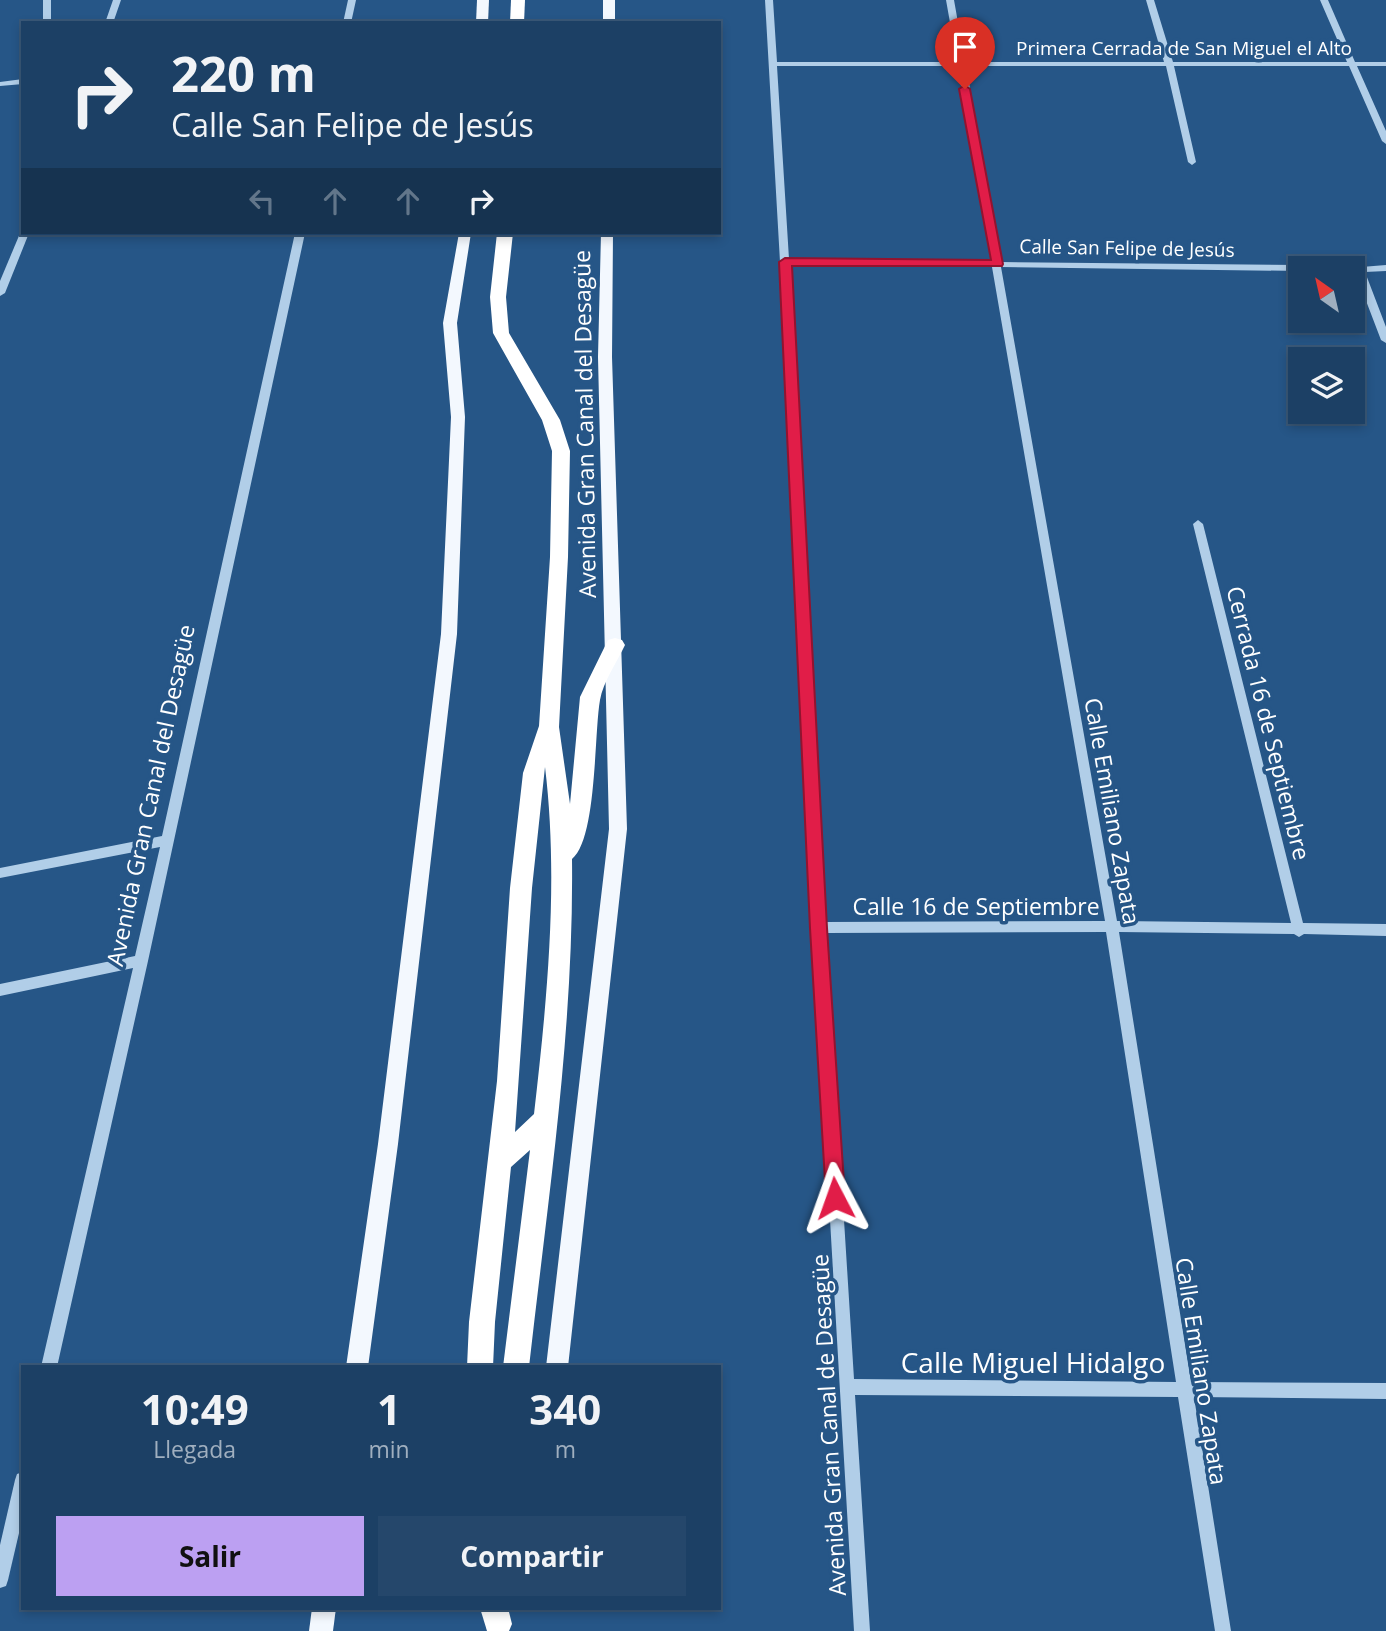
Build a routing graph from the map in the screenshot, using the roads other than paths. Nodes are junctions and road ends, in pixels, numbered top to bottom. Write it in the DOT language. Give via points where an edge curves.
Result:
graph roads {
  1 [pos="47,0"];
  2 [pos="117,0"];
  3 [pos="352,0"];
  4 [pos="483,0"];
  5 [pos="517,0"];
  6 [pos="609,0"];
  7 [pos="769,0"];
  8 [pos="950,0"];
  9 [pos="1150,0"];
  10 [pos="1324,0"];
  11 [pos="47,21"];
  12 [pos="109,21"];
  13 [pos="347,21"];
  14 [pos="482,21"];
  15 [pos="517,21"];
  16 [pos="609,21"];
  17 [pos="1169,63"];
  18 [pos="772,64"];
  19 [pos="960,64"];
  20 [pos="1353,64"];
  21 [pos="1386,64"];
  22 [pos="21,81"];
  23 [pos="0,84"];
  24 [pos="1386,141"];
  25 [pos="1192,162"];
  26 [pos="23,235"];
  27 [pos="300,235"];
  28 [pos="465,235"];
  29 [pos="505,235"];
  30 [pos="607,235"];
  31 [pos="785,262"];
  32 [pos="997,264"];
  33 [pos="1288,268"];
  34 [pos="1386,268"];
  35 [pos="1365,269"];
  36 [pos="1365,290"];
  37 [pos="0,292"];
  38 [pos="1386,340"];
  39 [pos="1198,524"];
  40 [pos="615,645"];
  41 [pos="549,726"];
  42 [pos="167,840"];
  43 [pos="563,863"];
  44 [pos="0,873"];
  45 [pos="1112,926"];
  46 [pos="819,928"];
  47 [pos="1386,930"];
  48 [pos="1299,931"];
  49 [pos="141,961"];
  50 [pos="0,990"];
  51 [pos="547,1118"];
  52 [pos="499,1163"];
  53 [pos="49,1365"];
  54 [pos="358,1365"];
  55 [pos="480,1365"];
  56 [pos="516,1365"];
  57 [pos="557,1365"];
  58 [pos="847,1387"];
  59 [pos="1183,1389"];
  60 [pos="1386,1391"];
  61 [pos="21,1489"];
  62 [pos="0,1580"];
  63 [pos="324,1610"];
  64 [pos="321,1631"];
  65 [pos="862,1631"];
  66 [pos="1223,1631"];
  1 -- 11 [label="street"];
  2 -- 12 [label="street"];
  3 -- 13 [label="street"];
  4 -- 14 [label="main road"];
  5 -- 15 [label="highway"];
  6 -- 16 [label="main road"];
  7 -- 18 [label="street, Avenida Gran Canal de Desagüe"];
  8 -- 19 [label="street, Calle Emiliano Zapata"];
  9 -- 17 [label="street"];
  10 -- 20 [label="street"];
  17 -- 19 [label="street, Primera Cerrada de San Miguel el Alto"];
  17 -- 20 [label="street, Primera Cerrada de San Miguel el Alto"];
  17 -- 25 [label="street"];
  18 -- 19 [label="street, Primera Cerrada de San Miguel el Alto"];
  18 -- 31 [label="street, Avenida Gran Canal de Desagüe"];
  19 -- 32 [label="street, Calle Emiliano Zapata"];
  20 -- 21 [label="street, Primera Cerrada de San Miguel el Alto"];
  20 -- 24 [label="street"];
  22 -- 23 [label="street"];
  26 -- 37 [label="street"];
  27 -- 42 [label="street, Avenida Gran Canal del Desagüe"];
  28 -- 54 [label="main road" via="450,323 458,417 449,635"];
  29 -- 41 [label="highway" via="498,297 501,333 551,420 561,451"];
  30 -- 40 [label="main road, Avenida Gran Canal del Desagüe" via="605,357"];
  31 -- 32 [label="street, Calle San Felipe de Jesús"];
  31 -- 46 [label="street, Avenida Gran Canal de Desagüe"];
  32 -- 33 [label="street, Calle San Felipe de Jesús"];
  32 -- 45 [label="street, Calle Emiliano Zapata"];
  34 -- 35 [label="street"];
  36 -- 38 [label="street"];
  39 -- 48 [label="street, Cerrada 16 de Septiembre"];
  40 -- 43 [label="highway" via="590,696 579,814"];
  40 -- 57 [label="main road, Avenida Gran Canal del Desagüe" via="618,829"];
  41 -- 43 [label="highway" via="557,768"];
  41 -- 52 [label="highway" via="533,773"];
  42 -- 44 [label="street"];
  42 -- 49 [label="street, Avenida Gran Canal del Desagüe"];
  43 -- 51 [label="highway"];
  45 -- 46 [label="street, Calle 16 de Septiembre"];
  45 -- 48 [label="street, Calle 16 de Septiembre"];
  45 -- 59 [label="street, Calle Emiliano Zapata"];
  46 -- 58 [label="street, Avenida Gran Canal de Desagüe"];
  47 -- 48 [label="street, Calle 16 de Septiembre"];
  49 -- 50 [label="street"];
  49 -- 53 [label="street, Avenida Gran Canal del Desagüe"];
  51 -- 52 [label="highway"];
  51 -- 56 [label="highway"];
  52 -- 55 [label="highway"];
  58 -- 59 [label="street, Calle Miguel Hidalgo"];
  58 -- 65 [label="street, Avenida Gran Canal de Desagüe"];
  59 -- 60 [label="street, Calle Miguel Hidalgo"];
  59 -- 66 [label="street, Calle Emiliano Zapata"];
  61 -- 62 [label="street"];
  63 -- 64 [label="main road"];
}
